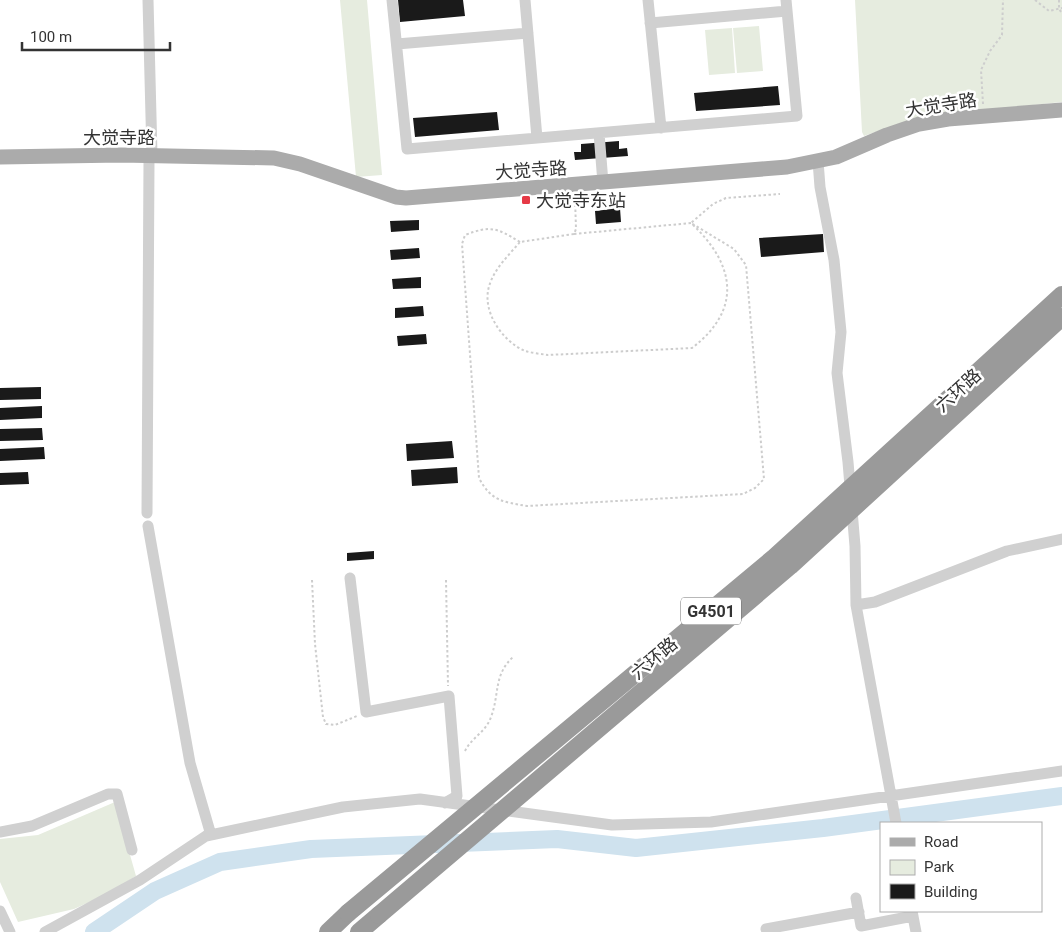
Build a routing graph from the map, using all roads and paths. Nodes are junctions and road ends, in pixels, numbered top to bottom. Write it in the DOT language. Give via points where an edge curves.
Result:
graph roads {
  1 [pos="148,0"];
  2 [pos="392,0"];
  3 [pos="525,0"];
  4 [pos="648,0"];
  5 [pos="1003,0"];
  6 [pos="1036,0"];
  7 [pos="1059,0"];
  8 [pos="786,6"];
  9 [pos="1061,9"];
  10 [pos="1062,13"];
  11 [pos="650,23"];
  12 [pos="528,33"];
  13 [pos="397,44"];
  14 [pos="1062,110"];
  15 [pos="984,116"];
  16 [pos="660,128"];
  17 [pos="599,133"];
  18 [pos="537,138"];
  19 [pos="152,155"];
  20 [pos="0,157"];
  21 [pos="818,161"];
  22 [pos="604,182"];
  23 [pos="574,185"];
  24 [pos="780,194"];
  25 [pos="691,223"];
  26 [pos="574,234"];
  27 [pos="520,242"];
  28 [pos="1062,295"];
  29 [pos="1062,317"];
  30 [pos="147,513"];
  31 [pos="148,526"];
  32 [pos="1062,539"];
  33 [pos="350,578"];
  34 [pos="312,580"];
  35 [pos="446,580"];
  36 [pos="856,605"];
  37 [pos="514,656"];
  38 [pos="449,696"];
  39 [pos="366,712"];
  40 [pos="456,771"];
  41 [pos="1062,771"];
  42 [pos="891,795"];
  43 [pos="445,803"];
  44 [pos="896,822"];
  45 [pos="0,832"];
  46 [pos="211,835"];
  47 [pos="132,850"];
  48 [pos="856,898"];
  49 [pos="0,911"];
  50 [pos="859,912"];
  51 [pos="913,913"];
  52 [pos="766,929"];
  53 [pos="10,932"];
  54 [pos="44,932"];
  55 [pos="328,932"];
  56 [pos="359,932"];
  57 [pos="916,932"];
  1 -- 19 [label="street"];
  2 -- 13 [label="street"];
  3 -- 12 [label="street"];
  4 -- 11 [label="street"];
  5 -- 15 [label="path" via="1002,35 981,70"];
  6 -- 9 [label="path" via="1049,11"];
  7 -- 9 [label="path"];
  8 -- 11 [label="street"];
  8 -- 16 [label="street" via="797,116"];
  9 -- 10 [label="path"];
  11 -- 16 [label="street"];
  12 -- 13 [label="street"];
  12 -- 18 [label="street"];
  13 -- 18 [label="street" via="407,149"];
  14 -- 15 [label="main road, 大觉寺路"];
  15 -- 21 [label="main road, 大觉寺路" via="920,124"];
  16 -- 17 [label="street"];
  17 -- 18 [label="street"];
  17 -- 22 [label="street"];
  19 -- 20 [label="main road, 大觉寺路"];
  19 -- 23 [label="main road, 大觉寺路" via="274,158 406,198"];
  19 -- 30 [label="street" via="149,162"];
  21 -- 22 [label="main road, 大觉寺路"];
  21 -- 36 [label="street" via="834,260 841,332 837,373 849,471"];
  22 -- 23 [label="main road, 大觉寺路"];
  23 -- 26 [label="path"];
  24 -- 25 [label="path" via="726,198 713,204"];
  25 -- 26 [label="path"];
  25 -- 27 [label="path" via="721,259 729,284 729,296 723,311 704,340 692,348 548,355 525,351 500,332 490,309 488,291 499,267"];
  25 -- 27 [label="path" via="734,249 746,265 764,479 744,494 527,506 501,502 486,491 479,478 462,244 465,235 484,228 501,230"];
  26 -- 27 [label="path"];
  28 -- 55 [label="highway, 六环路 / G4501, bridge" via="775,557"];
  29 -- 56 [label="highway, 六环路 / G4501, bridge" via="790,566"];
  31 -- 46 [label="street" via="190,763"];
  32 -- 36 [label="street" via="1007,551 875,602"];
  33 -- 39 [label="street"];
  34 -- 39 [label="path" via="323,717 326,724 335,725"];
  35 -- 38 [label="path"];
  36 -- 42 [label="street"];
  37 -- 40 [label="path" via="503,666 491,719 468,743"];
  38 -- 39 [label="street"];
  38 -- 40 [label="street"];
  40 -- 43 [label="street" via="458,796"];
  41 -- 42 [label="street"];
  42 -- 43 [label="street" via="710,822 612,825"];
  42 -- 44 [label="street"];
  43 -- 46 [label="street" via="420,800 344,807"];
  45 -- 47 [label="street" via="32,826 108,794 117,794"];
  46 -- 54 [label="street" via="140,880"];
  48 -- 50 [label="street"];
  49 -- 53 [label="street"];
  50 -- 51 [label="street" via="861,926"];
  50 -- 52 [label="street"];
  51 -- 57 [label="street"];
}
